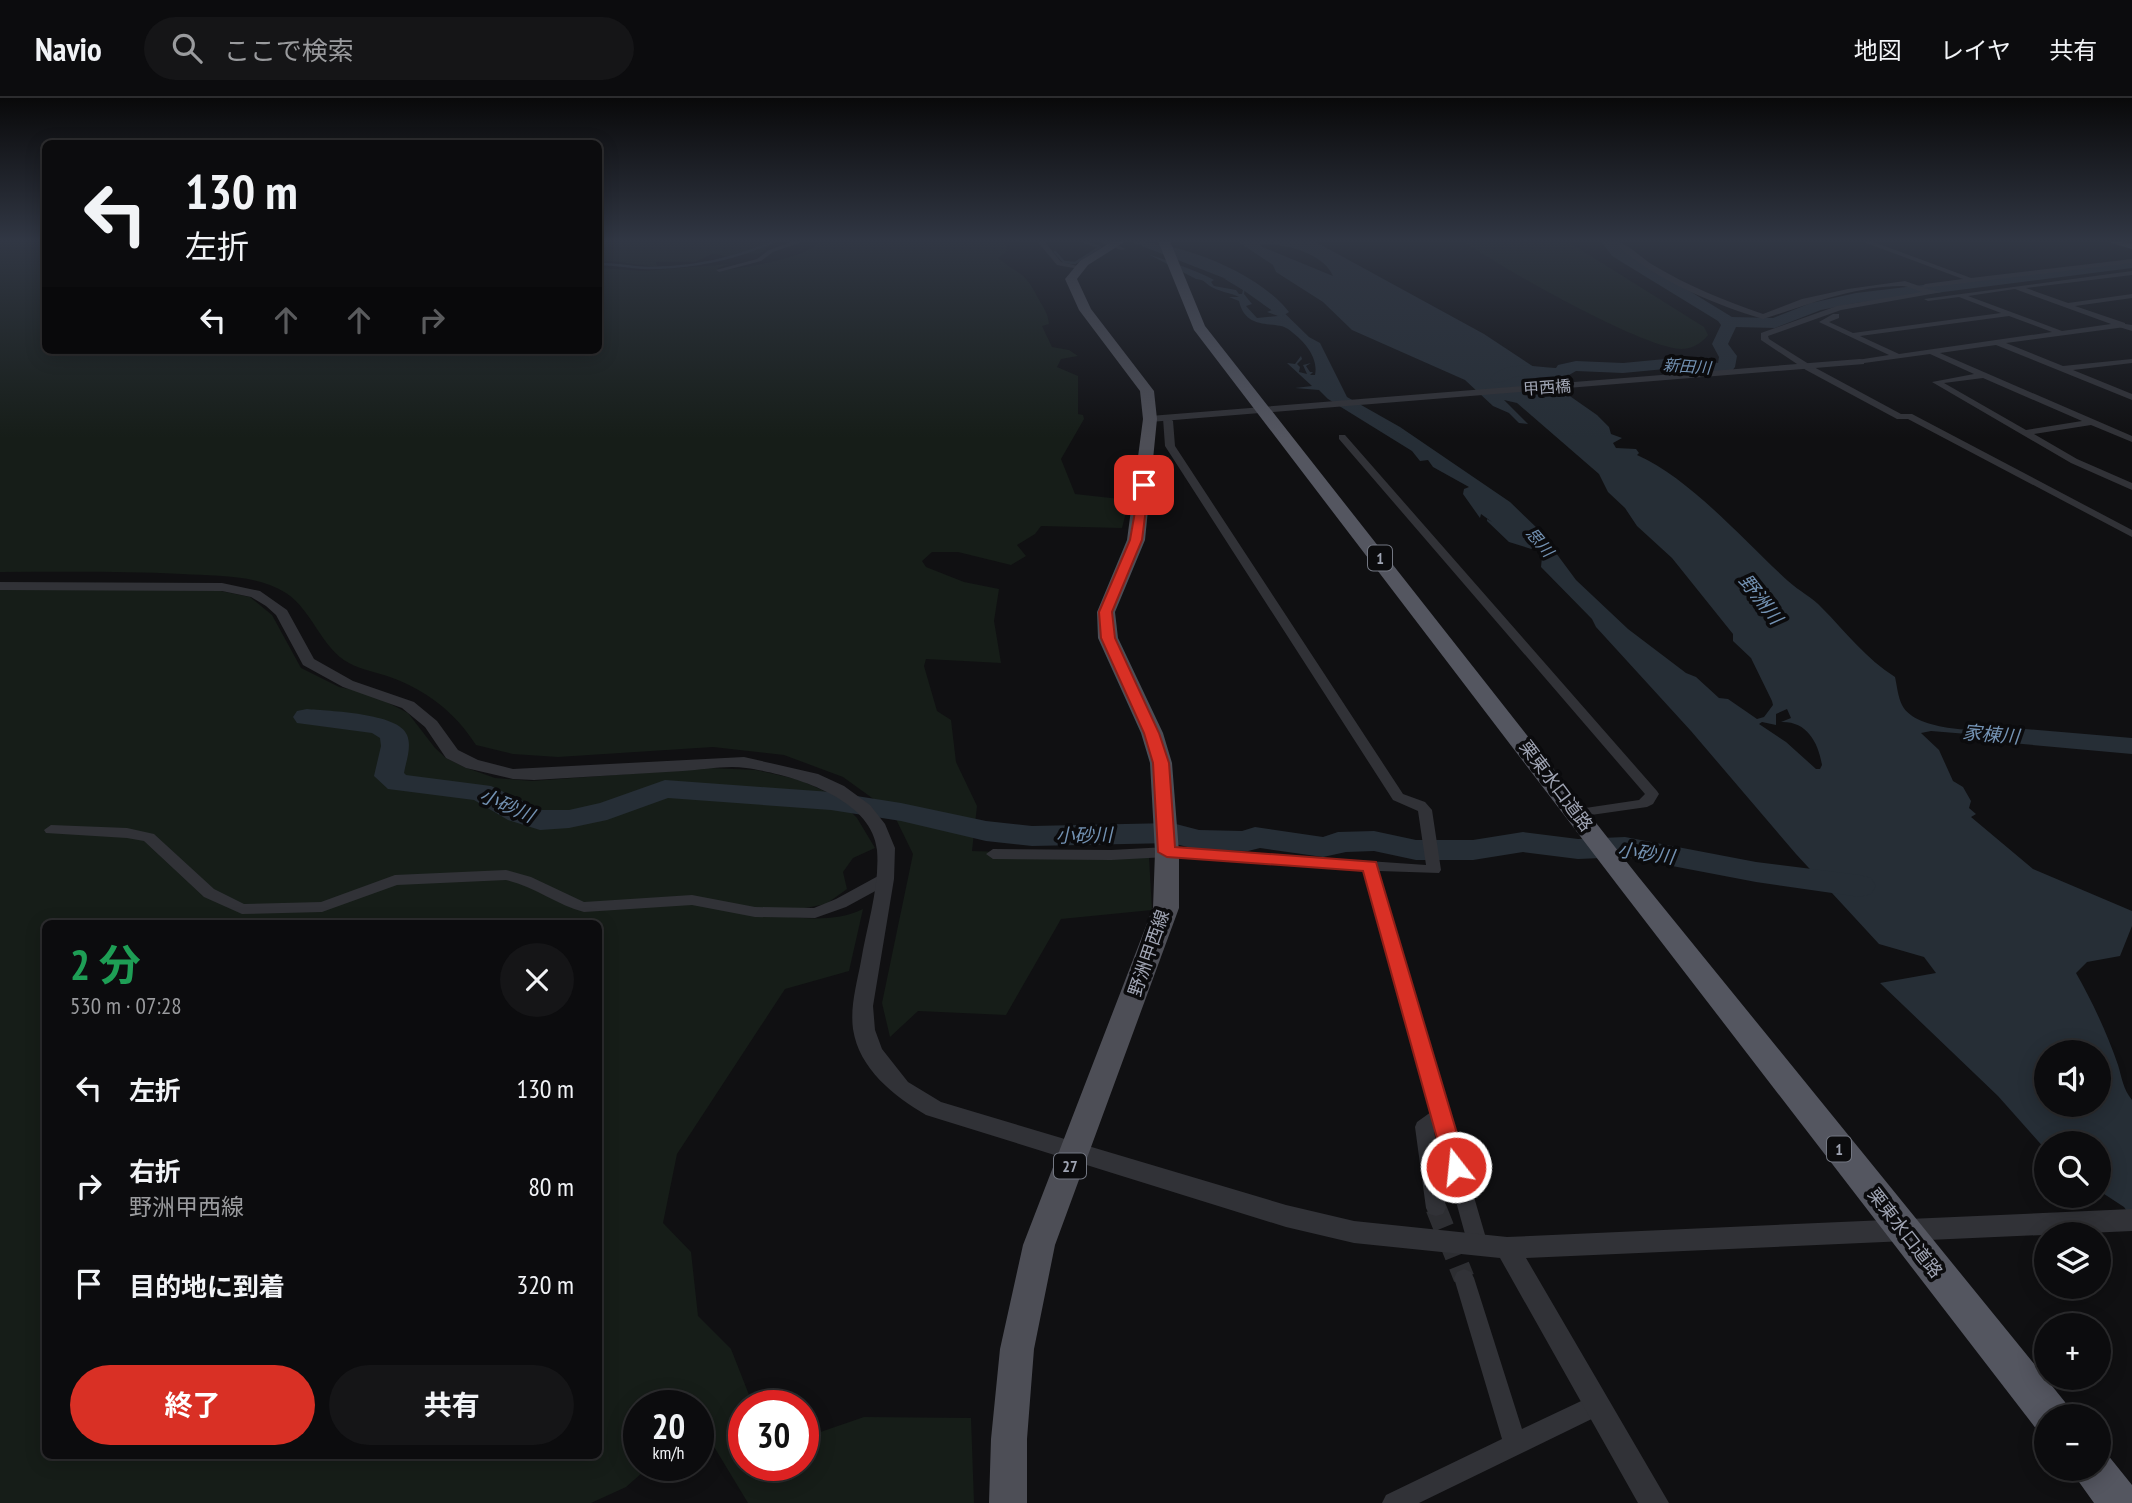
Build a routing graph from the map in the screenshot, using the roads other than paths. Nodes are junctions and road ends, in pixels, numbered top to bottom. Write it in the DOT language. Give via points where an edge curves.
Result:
graph roads {
  1 [pos="1085,307"];
  2 [pos="1191,307"];
  3 [pos="1736,307"];
  4 [pos="1791,307"];
  5 [pos="1849,307"];
  6 [pos="1874,307"];
  7 [pos="1989,307"];
  8 [pos="2074,307"];
  9 [pos="2009,314"];
  10 [pos="2129,325"];
  11 [pos="2062,333"];
  12 [pos="1852,335"];
  13 [pos="1997,343"];
  14 [pos="1931,353"];
  15 [pos="1899,357"];
  16 [pos="2132,361"];
  17 [pos="1860,362"];
  18 [pos="1807,366"];
  19 [pos="2061,369"];
  20 [pos="1983,375"];
  21 [pos="2132,397"];
  22 [pos="1265,409"];
  23 [pos="1159,419"];
  24 [pos="2092,422"];
  25 [pos="2025,433"];
  26 [pos="1342,437"];
  27 [pos="1147,438"];
  28 [pos="2132,439"];
  29 [pos="1168,440"];
  30 [pos="2132,487"];
  31 [pos="2132,534"];
  32 [pos="0,586"];
  33 [pos="1577,813"];
  34 [pos="51,830"];
  35 [pos="1166,838"];
  36 [pos="993,854"];
  37 [pos="1370,866"];
  38 [pos="885,879"];
  39 [pos="1441,1115"];
  40 [pos="1076,1151"];
  41 [pos="1436,1208"];
  42 [pos="2132,1220"];
  43 [pos="1902,1229"];
  44 [pos="1478,1245"];
  45 [pos="1507,1248"];
  46 [pos="1464,1278"];
  47 [pos="2041,1404"];
  48 [pos="1596,1405"];
  49 [pos="1515,1444"];
  50 [pos="2103,1481"];
  51 [pos="1008,1503"];
  52 [pos="1394,1503"];
  53 [pos="1654,1503"];
  54 [pos="2120,1503"];
  1 -- 23 [label="main road, 野洲甲西線 / 27" via="1147,391"];
  2 -- 22 [label="highway, 栗東水口道路 / 1" via="1199,327"];
  3 -- 4 [label="street" via="1766,317"];
  5 -- 18 [label="street" via="1764,335 1773,347"];
  6 -- 12 [label="street" via="1824,322"];
  7 -- 9 [label="street"];
  8 -- 10 [label="street"];
  9 -- 11 [label="street"];
  9 -- 12 [label="street"];
  10 -- 11 [label="street"];
  11 -- 13 [label="street"];
  12 -- 15 [label="street"];
  13 -- 14 [label="street"];
  13 -- 19 [label="street"];
  14 -- 15 [label="street"];
  14 -- 20 [label="street"];
  15 -- 17 [label="street"];
  16 -- 19 [label="street"];
  17 -- 18 [label="street, 甲西橋"];
  18 -- 22 [label="street, 甲西橋"];
  18 -- 31 [label="street"];
  19 -- 21 [label="street"];
  20 -- 24 [label="street"];
  20 -- 25 [label="street" via="1936,382"];
  22 -- 23 [label="street, 甲西橋"];
  22 -- 33 [label="highway, 栗東水口道路 / 1"];
  23 -- 27 [label="main road, 野洲甲西線 / 27"];
  23 -- 29 [label="street" via="1170,424"];
  24 -- 25 [label="street"];
  24 -- 28 [label="street"];
  25 -- 30 [label="street"];
  26 -- 33 [label="street" via="1652,794 1648,802"];
  27 -- 29 [label="street"];
  27 -- 35 [label="main road, 野洲甲西線 / 27" via="1136,540 1106,612 1108,638 1161,763"];
  29 -- 37 [label="street" via="1398,797 1423,807 1434,870"];
  32 -- 38 [label="street" via="222,587 255,594 282,613 308,662 330,677 408,705 431,724 452,754 494,770 534,775 744,762 812,778 838,790 876,824 887,848"];
  33 -- 43 [label="highway, 栗東水口道路 / 1"];
  34 -- 38 [label="street" via="149,837 209,893 242,909 321,907 395,880 506,875 566,903 584,906 692,900 795,914 828,909"];
  35 -- 36 [label="street" via="1111,855"];
  35 -- 37 [label="street"];
  35 -- 40 [label="main road, 野洲甲西線 / 27" via="1166,908"];
  37 -- 39 [label="street"];
  38 -- 40 [label="street" via="863,1006 864,1030 872,1053 900,1088 934,1109"];
  39 -- 41 [label="street" via="1424,1127"];
  39 -- 44 [label="street"];
  40 -- 44 [label="street" via="1331,1227"];
  40 -- 51 [label="main road, 野洲甲西線 / 27" via="1039,1245 1017,1349"];
  42 -- 43 [label="street"];
  43 -- 45 [label="street"];
  43 -- 47 [label="highway, 栗東水口道路 / 1"];
  44 -- 45 [label="street"];
  45 -- 48 [label="street"];
  46 -- 49 [label="street"];
  48 -- 49 [label="street"];
  48 -- 53 [label="street"];
  49 -- 52 [label="street"];
  50 -- 54 [label="highway"];
}
